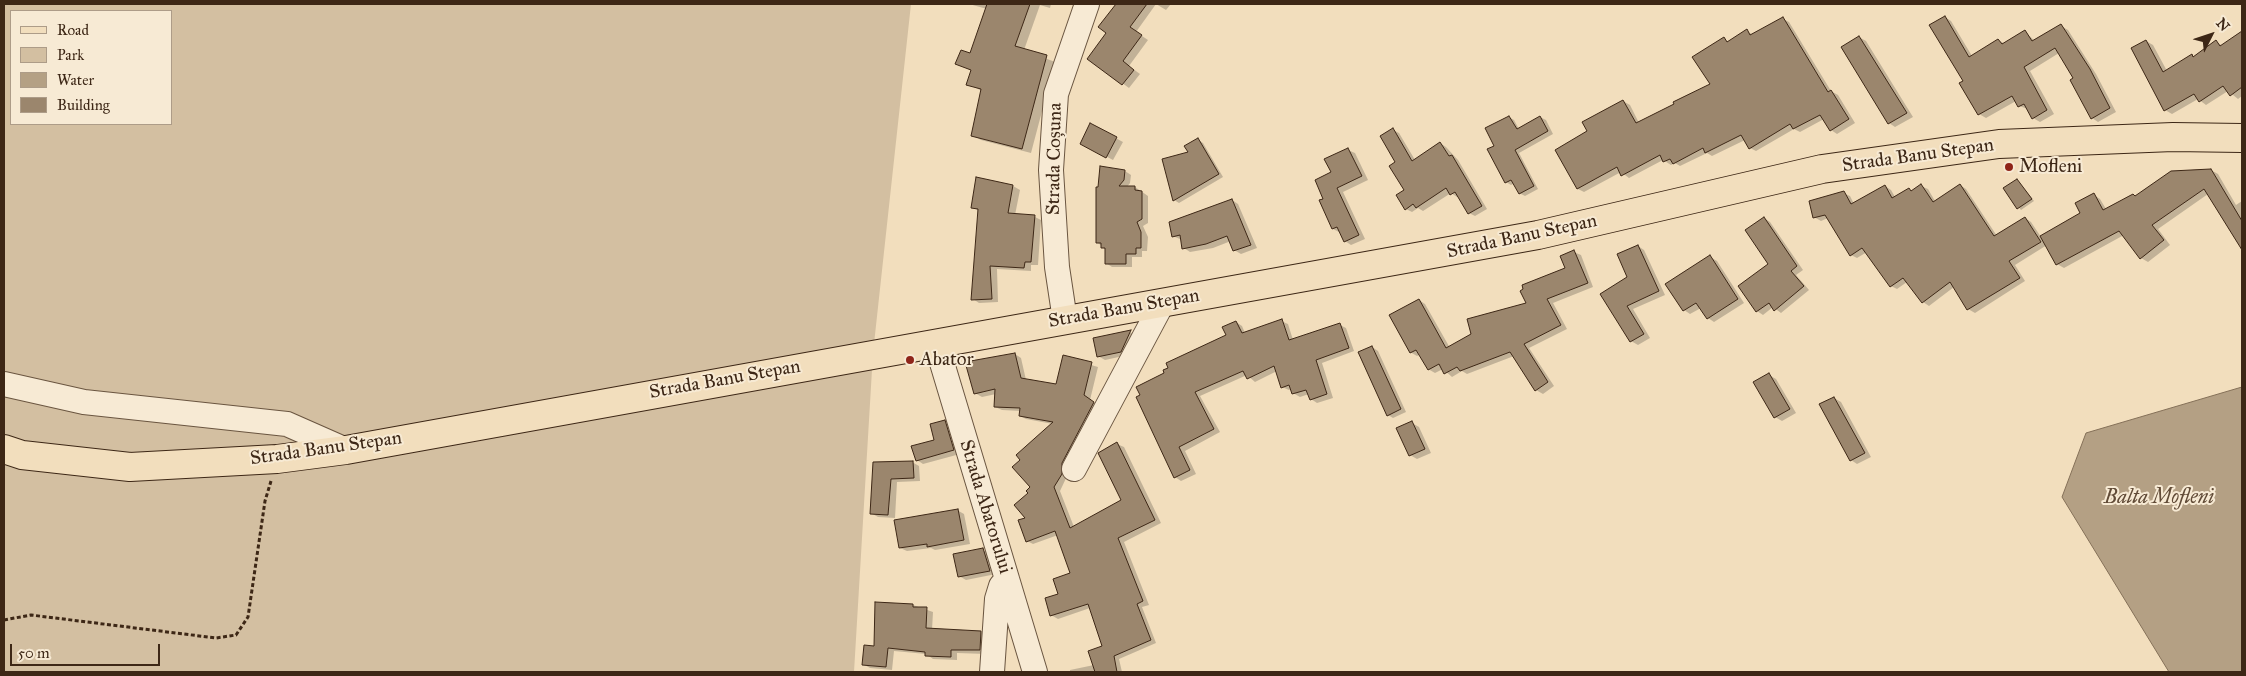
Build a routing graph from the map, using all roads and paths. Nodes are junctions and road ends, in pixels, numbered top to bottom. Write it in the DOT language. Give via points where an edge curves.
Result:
graph roads {
  1 [pos="1087,4"];
  2 [pos="2242,138"];
  3 [pos="1163,302"];
  4 [pos="1065,320"];
  5 [pos="936,343"];
  6 [pos="4,384"];
  7 [pos="4,449"];
  8 [pos="346,450"];
  9 [pos="277,459"];
  10 [pos="1074,469"];
  11 [pos="1007,579"];
  12 [pos="4,620"];
  13 [pos="992,672"];
  14 [pos="1035,672"];
  1 -- 4 [label="street, Strada Coșuna" via="1055,103 1051,170 1057,266"];
  2 -- 3 [label="main road, Strada Banu Stepan" via="2173,137 1999,144 1822,169 1538,235"];
  3 -- 4 [label="main road, Strada Banu Stepan"];
  3 -- 10 [label="street"];
  4 -- 5 [label="main road, Strada Banu Stepan"];
  5 -- 8 [label="main road, Strada Banu Stepan"];
  5 -- 11 [label="street, Strada Abatorului"];
  6 -- 8 [label="street" via="84,402 287,424"];
  7 -- 9 [label="main road, Strada Banu Stepan" via="22,455 130,467"];
  8 -- 9 [label="main road, Strada Banu Stepan"];
  9 -- 12 [label="path" via="265,501 248,617 236,634 216,638 31,615"];
  11 -- 13 [label="street" via="997,600"];
  11 -- 14 [label="street, Strada Abatorului"];
}
